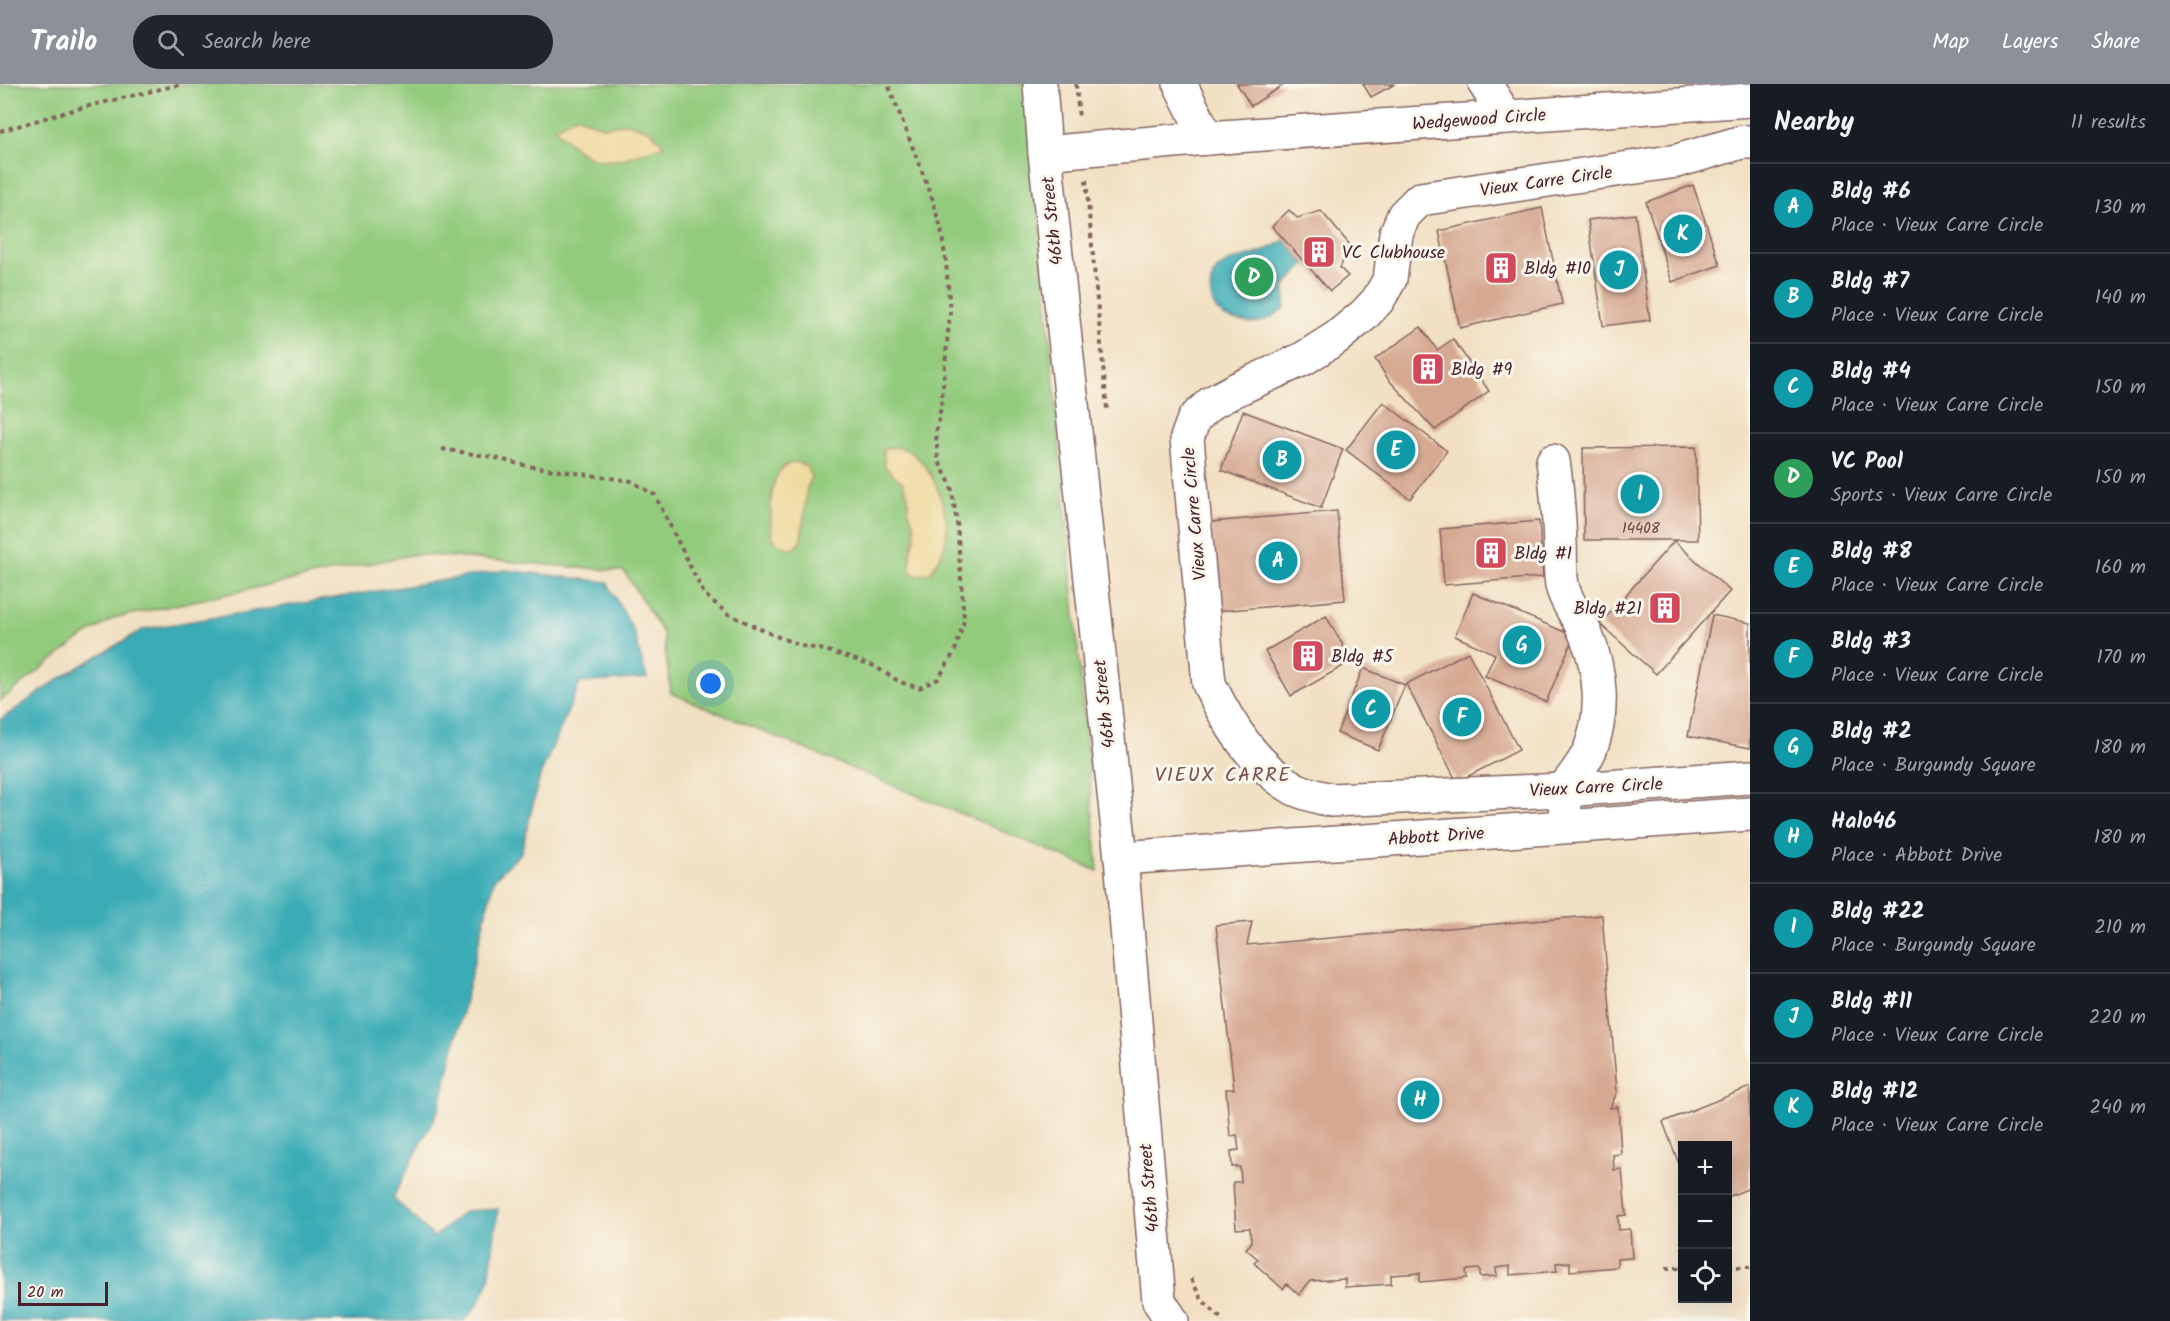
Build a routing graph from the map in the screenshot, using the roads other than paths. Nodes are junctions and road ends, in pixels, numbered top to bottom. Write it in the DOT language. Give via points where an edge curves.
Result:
graph roads {
  1 [pos="1040,84"];
  2 [pos="1180,84"];
  3 [pos="1485,84"];
  4 [pos="1750,100"];
  5 [pos="1506,117"];
  6 [pos="1207,138"];
  7 [pos="1750,142"];
  8 [pos="1045,153"];
  9 [pos="1553,461"];
  10 [pos="1750,777"];
  11 [pos="1563,790"];
  12 [pos="1750,814"];
  13 [pos="1568,827"];
  14 [pos="1121,858"];
  15 [pos="1172,1321"];
  1 -- 8 [label="street, 46th Street"];
  2 -- 6 [label="street"];
  3 -- 5 [label="street"];
  4 -- 5 [label="street, Wedgewood Circle"];
  5 -- 6 [label="street, Wedgewood Circle"];
  6 -- 8 [label="street, Wedgewood Circle"];
  7 -- 11 [label="street, Vieux Carre Circle" via="1677,161 1420,199 1404,215 1396,234 1390,279 1364,315 1303,359 1211,403 1194,419 1187,438 1209,684 1243,743 1268,770 1296,790 1331,800"];
  8 -- 14 [label="street, 46th Street"];
  9 -- 11 [label="street" via="1563,588 1591,645 1598,676 1596,734 1588,754"];
  10 -- 11 [label="street, Vieux Carre Circle"];
  11 -- 13 [label="street"];
  12 -- 13 [label="street, Abbott Drive"];
  13 -- 14 [label="street, Abbott Drive"];
  14 -- 15 [label="street, 46th Street" via="1159,1301"];
}
